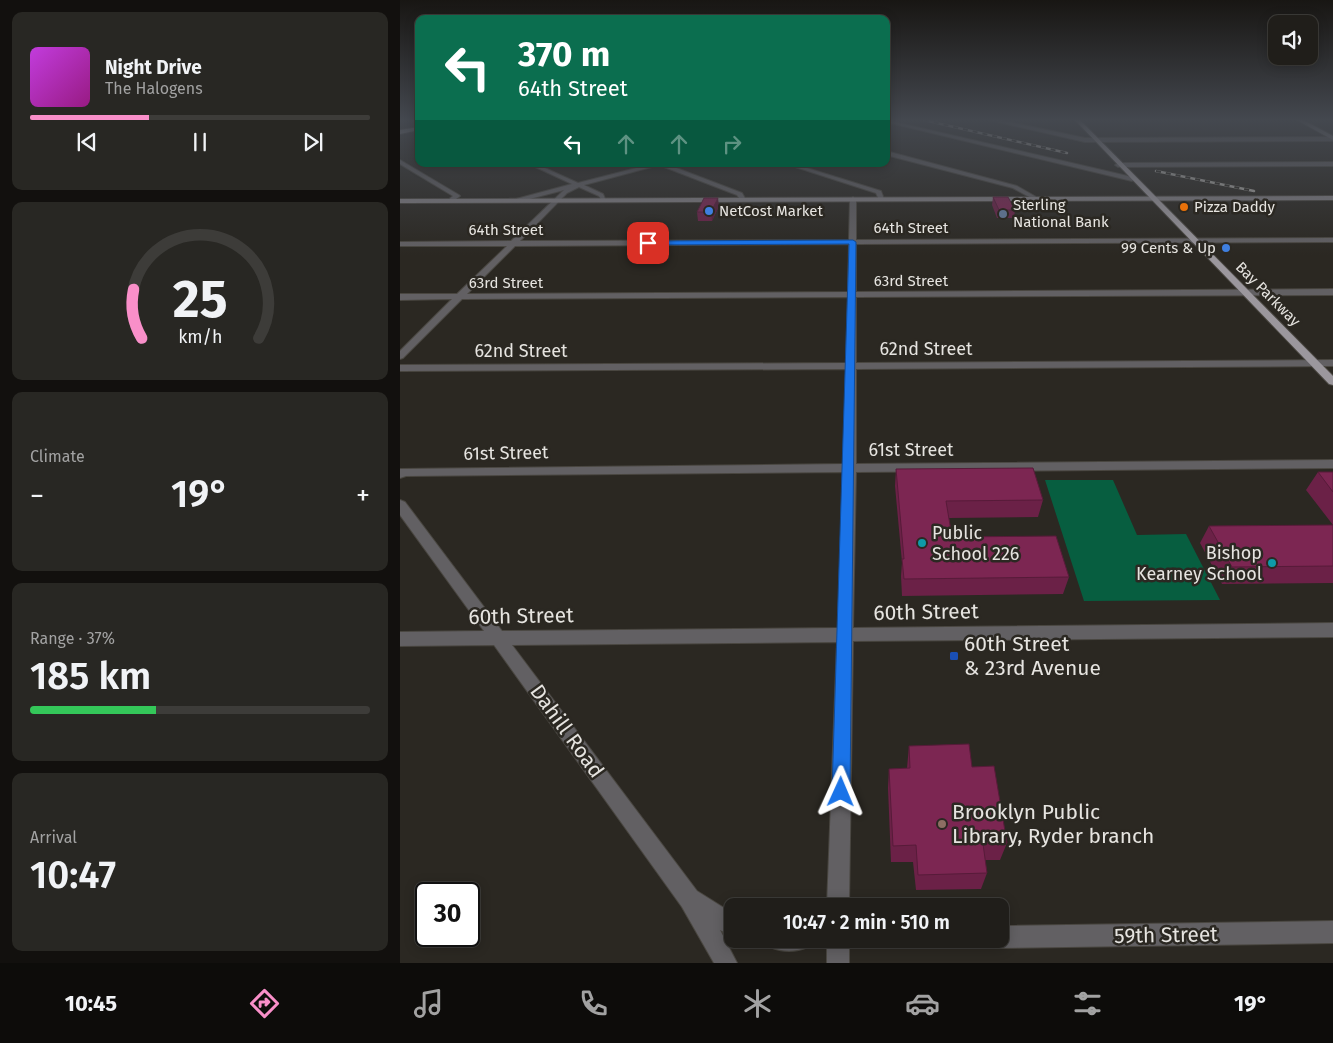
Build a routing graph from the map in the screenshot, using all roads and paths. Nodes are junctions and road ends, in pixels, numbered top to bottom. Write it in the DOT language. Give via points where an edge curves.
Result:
graph roads {
  1 [pos="405,165"];
  2 [pos="931,165"];
  3 [pos="1072,165"];
  4 [pos="1118,165"];
  5 [pos="1131,165"];
  6 [pos="539,167"];
  7 [pos="648,167"];
  8 [pos="667,167"];
  9 [pos="798,167"];
  10 [pos="1132,179"];
  11 [pos="579,185"];
  12 [pos="1035,198"];
  13 [pos="1152,198"];
  14 [pos="1333,198"];
  15 [pos="853,199"];
  16 [pos="881,199"];
  17 [pos="518,200"];
  18 [pos="556,200"];
  19 [pos="604,200"];
  20 [pos="744,200"];
  21 [pos="400,201"];
  22 [pos="450,201"];
  23 [pos="1333,240"];
  24 [pos="1193,241"];
  25 [pos="853,242"];
  26 [pos="400,244"];
  27 [pos="512,244"];
  28 [pos="1333,292"];
  29 [pos="1246,293"];
  30 [pos="852,295"];
  31 [pos="459,296"];
  32 [pos="400,297"];
  33 [pos="400,356"];
  34 [pos="1314,363"];
  35 [pos="1333,363"];
  36 [pos="851,366"];
  37 [pos="400,368"];
  38 [pos="1333,382"];
  39 [pos="1333,464"];
  40 [pos="849,468"];
  41 [pos="400,474"];
  42 [pos="400,505"];
  43 [pos="1333,630"];
  44 [pos="845,634"];
  45 [pos="498,637"];
  46 [pos="400,639"];
  47 [pos="838,898"];
  48 [pos="690,899"];
  49 [pos="724,920"];
  50 [pos="1333,932"];
  51 [pos="1009,937"];
  52 [pos="838,948"];
  53 [pos="726,963"];
  54 [pos="838,963"];
  1 -- 22 [label="street" via="457,196"];
  2 -- 12 [label="street" via="1014,187"];
  3 -- 10 [label="street"];
  4 -- 5 [label="street"];
  4 -- 10 [label="main road, Bay Parkway"];
  6 -- 11 [label="street"];
  7 -- 11 [label="street"];
  8 -- 20 [label="street" via="740,194"];
  9 -- 16 [label="street" via="879,192"];
  10 -- 13 [label="main road, Bay Parkway"];
  11 -- 17 [label="street"];
  11 -- 18 [label="street"];
  11 -- 19 [label="street" via="601,195"];
  12 -- 13 [label="main road"];
  12 -- 16 [label="main road"];
  13 -- 14 [label="main road"];
  13 -- 24 [label="main road, Bay Parkway"];
  15 -- 16 [label="main road"];
  15 -- 20 [label="main road"];
  15 -- 25 [label="street"];
  17 -- 18 [label="main road"];
  17 -- 22 [label="main road"];
  18 -- 19 [label="main road"];
  18 -- 27 [label="street"];
  19 -- 20 [label="main road"];
  21 -- 22 [label="main road"];
  23 -- 24 [label="street, 64th Street"];
  24 -- 25 [label="street, 64th Street"];
  24 -- 29 [label="main road, Bay Parkway"];
  25 -- 27 [label="street, 64th Street"];
  25 -- 30 [label="street"];
  26 -- 27 [label="street, 64th Street"];
  27 -- 31 [label="street"];
  28 -- 29 [label="street, 63rd Street"];
  29 -- 30 [label="street, 63rd Street"];
  29 -- 34 [label="main road, Bay Parkway"];
  30 -- 31 [label="street, 63rd Street"];
  30 -- 36 [label="street"];
  31 -- 32 [label="street, 63rd Street"];
  31 -- 33 [label="street"];
  34 -- 35 [label="street, 62nd Street"];
  34 -- 36 [label="street, 62nd Street"];
  34 -- 38 [label="main road, Bay Parkway"];
  36 -- 37 [label="street, 62nd Street"];
  36 -- 40 [label="street"];
  39 -- 40 [label="street, 61st Street"];
  40 -- 41 [label="street, 61st Street"];
  40 -- 44 [label="street"];
  42 -- 45 [label="street, Dahill Road"];
  43 -- 44 [label="street, 60th Street"];
  44 -- 45 [label="street, 60th Street"];
  44 -- 47 [label="street"];
  45 -- 46 [label="street, 60th Street"];
  45 -- 48 [label="street, Dahill Road"];
  48 -- 49 [label="street"];
  48 -- 53 [label="street, Dahill Road"];
  50 -- 51 [label="street, 59th Street"];
  52 -- 54 [label="street"];
}
